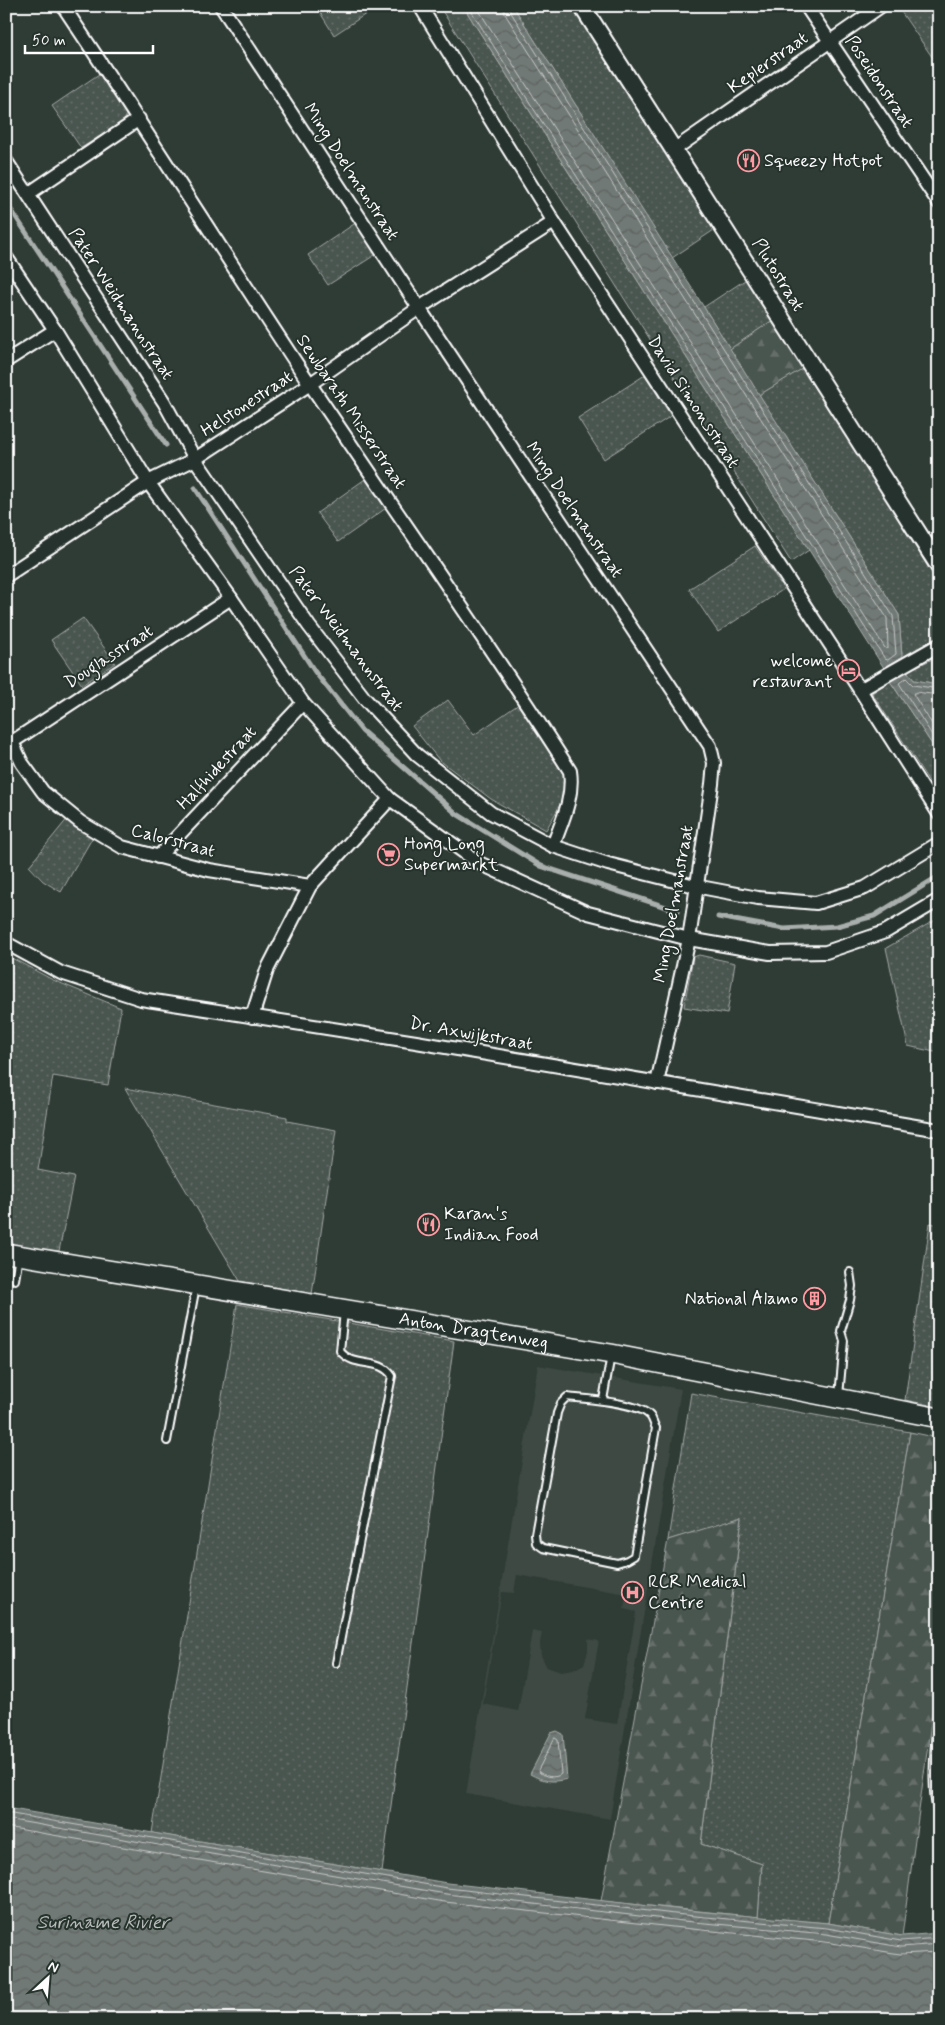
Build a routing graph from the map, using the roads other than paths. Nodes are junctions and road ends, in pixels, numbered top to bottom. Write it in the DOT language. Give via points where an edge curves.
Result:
graph roads {
  1 [pos="63,6"];
  2 [pos="221,6"];
  3 [pos="420,6"];
  4 [pos="582,6"];
  5 [pos="806,6"];
  6 [pos="882,6"];
  7 [pos="830,42"];
  8 [pos="139,119"];
  9 [pos="675,150"];
  10 [pos="6,161"];
  11 [pos="28,194"];
  12 [pos="939,203"];
  13 [pos="554,222"];
  14 [pos="6,257"];
  15 [pos="419,308"];
  16 [pos="55,330"];
  17 [pos="6,361"];
  18 [pos="310,384"];
  19 [pos="195,459"];
  20 [pos="148,482"];
  21 [pos="939,566"];
  22 [pos="6,576"];
  23 [pos="231,598"];
  24 [pos="939,645"];
  25 [pos="860,690"];
  26 [pos="303,703"];
  27 [pos="9,744"];
  28 [pos="390,799"];
  29 [pos="939,814"];
  30 [pos="939,843"];
  31 [pos="553,846"];
  32 [pos="158,857"];
  33 [pos="310,886"];
  34 [pos="695,886"];
  35 [pos="939,900"];
  36 [pos="689,939"];
  37 [pos="6,943"];
  38 [pos="252,1017"];
  39 [pos="656,1084"];
  40 [pos="939,1130"];
  41 [pos="13,1254"];
  42 [pos="850,1272"];
  43 [pos="15,1280"];
  44 [pos="196,1285"];
  45 [pos="344,1310"];
  46 [pos="611,1354"];
  47 [pos="839,1398"];
  48 [pos="603,1400"];
  49 [pos="939,1418"];
  50 [pos="167,1442"];
  51 [pos="336,1663"];
  52 [pos="939,1712"];
  53 [pos="939,1815"];
  1 -- 8 [label="street, Sewbarath Misserstraat"];
  2 -- 15 [label="street, Ming Doelmanstraat"];
  3 -- 13 [label="street, David Simonsstraat"];
  4 -- 9 [label="street, Plutostraat"];
  5 -- 7 [label="street, Poseidonstraat"];
  6 -- 7 [label="street, Keplerstraat"];
  7 -- 9 [label="street, Keplerstraat"];
  7 -- 12 [label="street, Poseidonstraat"];
  8 -- 11 [label="street"];
  8 -- 18 [label="street, Sewbarath Misserstraat"];
  9 -- 21 [label="street, Plutostraat"];
  10 -- 11 [label="street, Pater Weidmannstraat"];
  11 -- 19 [label="street, Pater Weidmannstraat" via="164,402"];
  13 -- 15 [label="street, Helstonestraat"];
  13 -- 25 [label="street, David Simonsstraat"];
  14 -- 16 [label="street"];
  15 -- 18 [label="street, Helstonestraat"];
  15 -- 34 [label="street, Ming Doelmanstraat" via="710,746 714,763 712,784"];
  16 -- 17 [label="street"];
  16 -- 20 [label="street"];
  18 -- 19 [label="street, Helstonestraat"];
  18 -- 31 [label="street, Sewbarath Misserstraat" via="570,771 570,798"];
  19 -- 20 [label="street, Helstonestraat"];
  19 -- 31 [label="street, Pater Weidmannstraat" via="309,626 365,699 410,748 491,813"];
  20 -- 22 [label="street, Helstonestraat"];
  20 -- 23 [label="street"];
  23 -- 26 [label="street"];
  23 -- 27 [label="street, Douglasstraat"];
  24 -- 25 [label="street"];
  25 -- 29 [label="street, David Simonsstraat"];
  26 -- 28 [label="street"];
  26 -- 32 [label="street, Halfhidestraat"];
  27 -- 32 [label="street, Calorstraat" via="43,792 80,822 122,847"];
  28 -- 33 [label="street"];
  28 -- 36 [label="street" via="479,863 588,913"];
  30 -- 34 [label="street, Pater Weidmannstraat" via="865,888 816,903 758,898"];
  31 -- 34 [label="street, Pater Weidmannstraat"];
  32 -- 33 [label="street, Calorstraat" via="209,870"];
  33 -- 38 [label="street" via="267,970"];
  34 -- 36 [label="street, Ming Doelmanstraat"];
  35 -- 36 [label="street" via="886,932 826,952 770,953"];
  36 -- 39 [label="street, Ming Doelmanstraat"];
  37 -- 38 [label="street, Dr. Axwijkstraat" via="60,973 141,999"];
  38 -- 39 [label="street, Dr. Axwijkstraat"];
  39 -- 40 [label="street, Dr. Axwijkstraat"];
  41 -- 43 [label="lane"];
  41 -- 44 [label="main road, Anton Dragtenweg"];
  42 -- 47 [label="lane" via="850,1300 841,1332 844,1341"];
  44 -- 45 [label="main road, Anton Dragtenweg"];
  44 -- 50 [label="lane"];
  45 -- 46 [label="main road, Anton Dragtenweg"];
  45 -- 51 [label="lane" via="340,1351 351,1360 380,1365 392,1376"];
  46 -- 47 [label="main road, Anton Dragtenweg"];
  46 -- 48 [label="lane"];
  47 -- 49 [label="main road, Anton Dragtenweg"];
  48 -- 48 [label="lane" via="643,1410 656,1428 634,1556 617,1563 543,1548 536,1543 535,1534 560,1403 567,1397"];
  52 -- 53 [label="lane" via="934,1771"];
}
